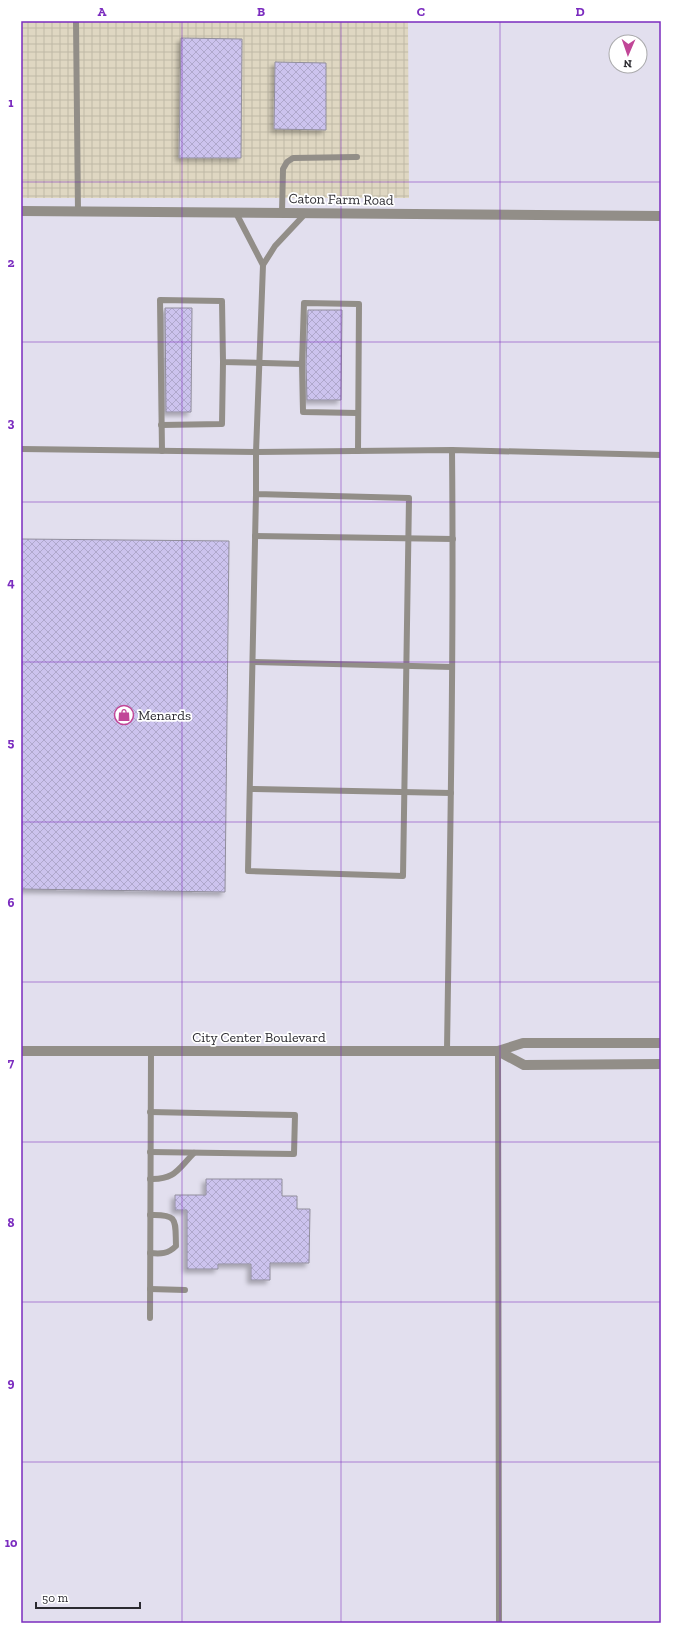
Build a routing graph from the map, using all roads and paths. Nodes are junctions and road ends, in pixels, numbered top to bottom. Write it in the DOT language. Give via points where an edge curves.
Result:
graph roads {
  1 [pos="76,21"];
  2 [pos="357,157"];
  3 [pos="21,211"];
  4 [pos="78,212"];
  5 [pos="282,212"];
  6 [pos="236,213"];
  7 [pos="305,214"];
  8 [pos="661,216"];
  9 [pos="263,265"];
  10 [pos="223,362"];
  11 [pos="259,362"];
  12 [pos="302,364"];
  13 [pos="358,413"];
  14 [pos="161,425"];
  15 [pos="21,449"];
  16 [pos="452,450"];
  17 [pos="162,451"];
  18 [pos="358,451"];
  19 [pos="256,452"];
  20 [pos="661,454"];
  21 [pos="256,494"];
  22 [pos="255,536"];
  23 [pos="408,538"];
  24 [pos="453,539"];
  25 [pos="252,662"];
  26 [pos="406,666"];
  27 [pos="452,667"];
  28 [pos="250,789"];
  29 [pos="404,792"];
  30 [pos="451,793"];
  31 [pos="661,1042"];
  32 [pos="447,1050"];
  33 [pos="21,1051"];
  34 [pos="498,1051"];
  35 [pos="151,1052"];
  36 [pos="661,1064"];
  37 [pos="150,1112"];
  38 [pos="150,1152"];
  39 [pos="194,1153"];
  40 [pos="150,1179"];
  41 [pos="150,1215"];
  42 [pos="150,1254"];
  43 [pos="150,1289"];
  44 [pos="185,1290"];
  45 [pos="150,1318"];
  46 [pos="498,1623"];
  1 -- 4 [label="lane"];
  2 -- 5 [label="lane" via="293,158 287,162 283,169"];
  3 -- 4 [label="street, Caton Farm Road"];
  4 -- 6 [label="street, Caton Farm Road"];
  5 -- 6 [label="street, Caton Farm Road"];
  5 -- 7 [label="street, Caton Farm Road"];
  6 -- 9 [label="lane"];
  7 -- 8 [label="street, Caton Farm Road"];
  7 -- 9 [label="lane" via="275,246"];
  9 -- 11 [label="lane"];
  10 -- 11 [label="lane"];
  10 -- 14 [label="lane" via="222,424"];
  10 -- 14 [label="lane" via="222,301 160,300"];
  11 -- 12 [label="lane"];
  11 -- 19 [label="lane"];
  12 -- 13 [label="lane" via="303,412"];
  12 -- 13 [label="lane" via="304,303 358,304"];
  13 -- 18 [label="lane"];
  14 -- 17 [label="lane"];
  15 -- 17 [label="lane"];
  16 -- 18 [label="lane"];
  16 -- 20 [label="lane"];
  16 -- 24 [label="lane"];
  17 -- 19 [label="lane"];
  18 -- 19 [label="lane"];
  19 -- 21 [label="lane"];
  21 -- 22 [label="lane"];
  21 -- 23 [label="lane" via="409,498"];
  22 -- 23 [label="lane"];
  22 -- 25 [label="lane"];
  23 -- 24 [label="lane"];
  23 -- 26 [label="lane"];
  24 -- 27 [label="lane"];
  25 -- 26 [label="lane"];
  25 -- 28 [label="lane"];
  26 -- 27 [label="lane"];
  26 -- 29 [label="lane"];
  27 -- 30 [label="lane"];
  28 -- 29 [label="lane"];
  28 -- 29 [label="lane" via="248,871 403,876"];
  29 -- 30 [label="lane"];
  30 -- 32 [label="lane"];
  31 -- 34 [label="street, City Center Boulevard" via="523,1043"];
  32 -- 34 [label="street, City Center Boulevard"];
  32 -- 35 [label="street, City Center Boulevard"];
  33 -- 35 [label="street, City Center Boulevard"];
  34 -- 36 [label="street, City Center Boulevard" via="524,1064"];
  34 -- 46 [label="lane"];
  35 -- 37 [label="lane"];
  37 -- 38 [label="lane"];
  37 -- 39 [label="lane" via="295,1115 294,1154"];
  38 -- 39 [label="lane"];
  38 -- 40 [label="lane"];
  39 -- 40 [label="lane" via="172,1176 162,1180"];
  40 -- 41 [label="lane"];
  41 -- 42 [label="lane"];
  41 -- 42 [label="lane" via="164,1214 171,1217 175,1223 176,1246 165,1254"];
  42 -- 43 [label="lane"];
  43 -- 44 [label="lane"];
  43 -- 45 [label="lane"];
}
